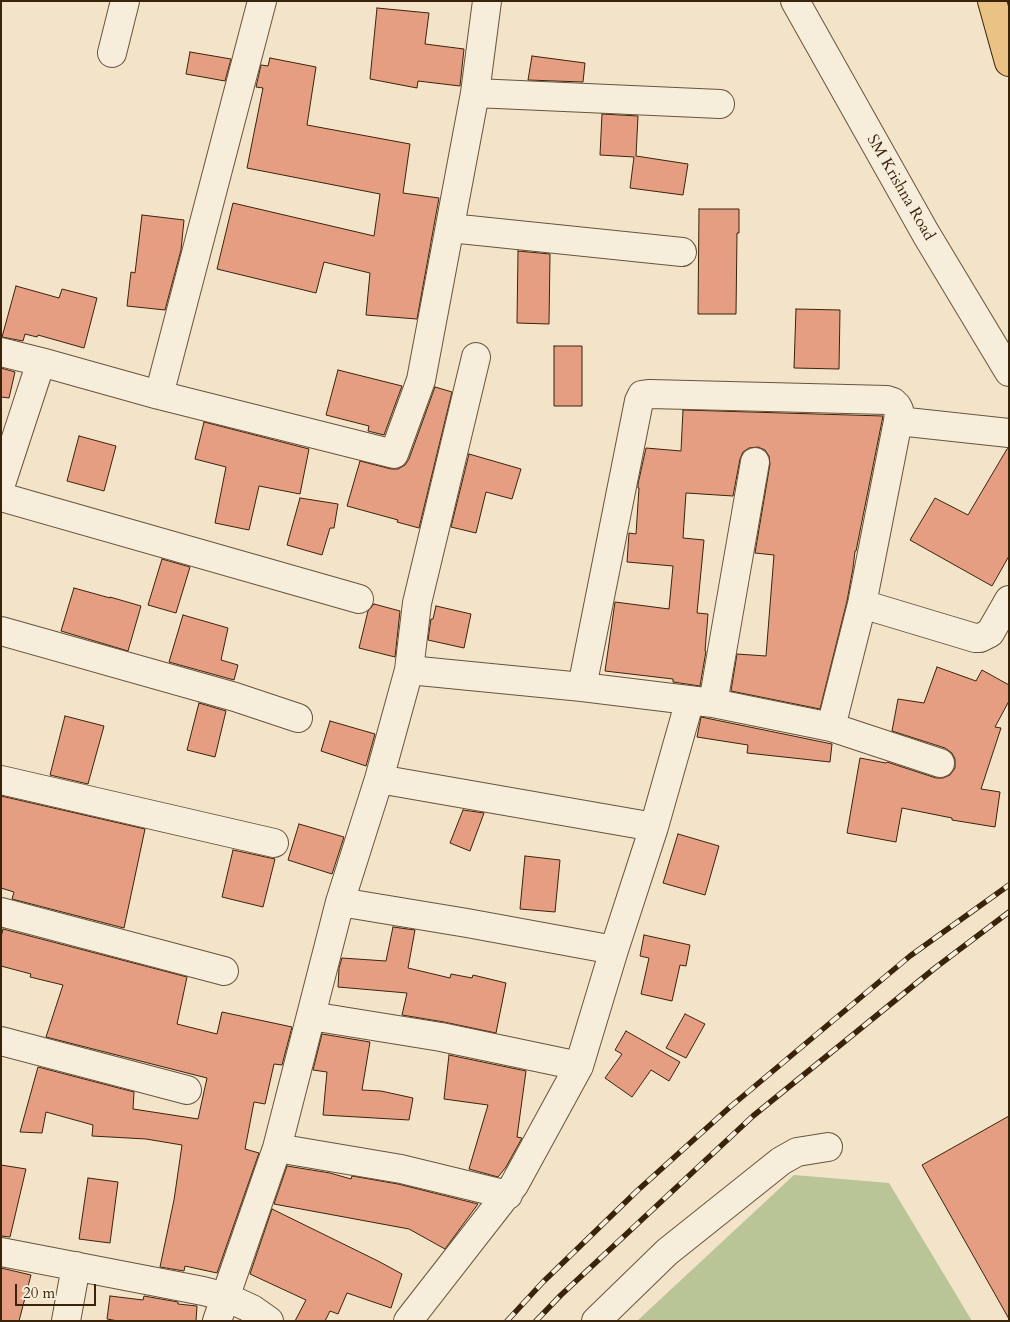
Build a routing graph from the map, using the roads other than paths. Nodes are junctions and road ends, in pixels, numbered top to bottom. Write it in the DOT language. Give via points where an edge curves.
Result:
graph roads {
  1 [pos="125,1"];
  2 [pos="262,1"];
  3 [pos="487,1"];
  4 [pos="795,1"];
  5 [pos="992,1"];
  6 [pos="112,53"];
  7 [pos="1009,62"];
  8 [pos="475,93"];
  9 [pos="720,104"];
  10 [pos="450,228"];
  11 [pos="682,252"];
  12 [pos="1,352"];
  13 [pos="476,357"];
  14 [pos="41,362"];
  15 [pos="1009,372"];
  16 [pos="159,395"];
  17 [pos="898,421"];
  18 [pos="1009,433"];
  19 [pos="755,462"];
  20 [pos="1,484"];
  21 [pos="1,497"];
  22 [pos="359,599"];
  23 [pos="1009,600"];
  24 [pos="862,604"];
  25 [pos="1,631"];
  26 [pos="409,670"];
  27 [pos="582,687"];
  28 [pos="702,701"];
  29 [pos="298,718"];
  30 [pos="831,727"];
  31 [pos="940,763"];
  32 [pos="379,779"];
  33 [pos="1,780"];
  34 [pos="654,827"];
  35 [pos="274,843"];
  36 [pos="340,902"];
  37 [pos="1,912"];
  38 [pos="614,950"];
  39 [pos="224,970"];
  40 [pos="311,1016"];
  41 [pos="1,1040"];
  42 [pos="579,1066"];
  43 [pos="187,1090"];
  44 [pos="277,1148"];
  45 [pos="828,1148"];
  46 [pos="508,1194"];
  47 [pos="1,1252"];
  48 [pos="76,1266"];
  49 [pos="221,1309"];
  50 [pos="66,1321"];
  51 [pos="269,1321"];
  52 [pos="408,1321"];
  53 [pos="596,1321"];
  1 -- 6 [label="street"];
  2 -- 16 [label="street"];
  3 -- 8 [label="street"];
  4 -- 15 [label="street, SM Krishna Road" via="926,234"];
  5 -- 7 [label="highway"];
  8 -- 9 [label="street"];
  8 -- 10 [label="street"];
  10 -- 11 [label="street"];
  10 -- 16 [label="street" via="421,380 394,454"];
  12 -- 14 [label="street"];
  13 -- 26 [label="street" via="416,603"];
  14 -- 16 [label="street"];
  14 -- 20 [label="street"];
  17 -- 18 [label="street"];
  17 -- 24 [label="street"];
  17 -- 27 [label="street" via="897,406 887,400 642,395"];
  19 -- 28 [label="street"];
  21 -- 22 [label="street"];
  23 -- 24 [label="street" via="990,633 980,638"];
  24 -- 30 [label="street"];
  25 -- 29 [label="street"];
  26 -- 27 [label="street"];
  26 -- 32 [label="street"];
  27 -- 28 [label="street"];
  28 -- 30 [label="street"];
  28 -- 34 [label="street"];
  30 -- 31 [label="street"];
  32 -- 34 [label="street"];
  32 -- 36 [label="street"];
  33 -- 35 [label="street"];
  34 -- 38 [label="street"];
  36 -- 38 [label="street"];
  36 -- 40 [label="street"];
  37 -- 39 [label="street"];
  38 -- 42 [label="street"];
  40 -- 42 [label="street"];
  40 -- 44 [label="street"];
  41 -- 43 [label="street"];
  42 -- 46 [label="street"];
  44 -- 46 [label="street" via="401,1169"];
  44 -- 49 [label="street"];
  45 -- 53 [label="street" via="797,1152 781,1162 667,1252"];
  46 -- 52 [label="street"];
  47 -- 48 [label="street"];
  48 -- 49 [label="street" via="203,1291"];
  48 -- 50 [label="street"];
  49 -- 51 [label="street" via="252,1308"];
}
